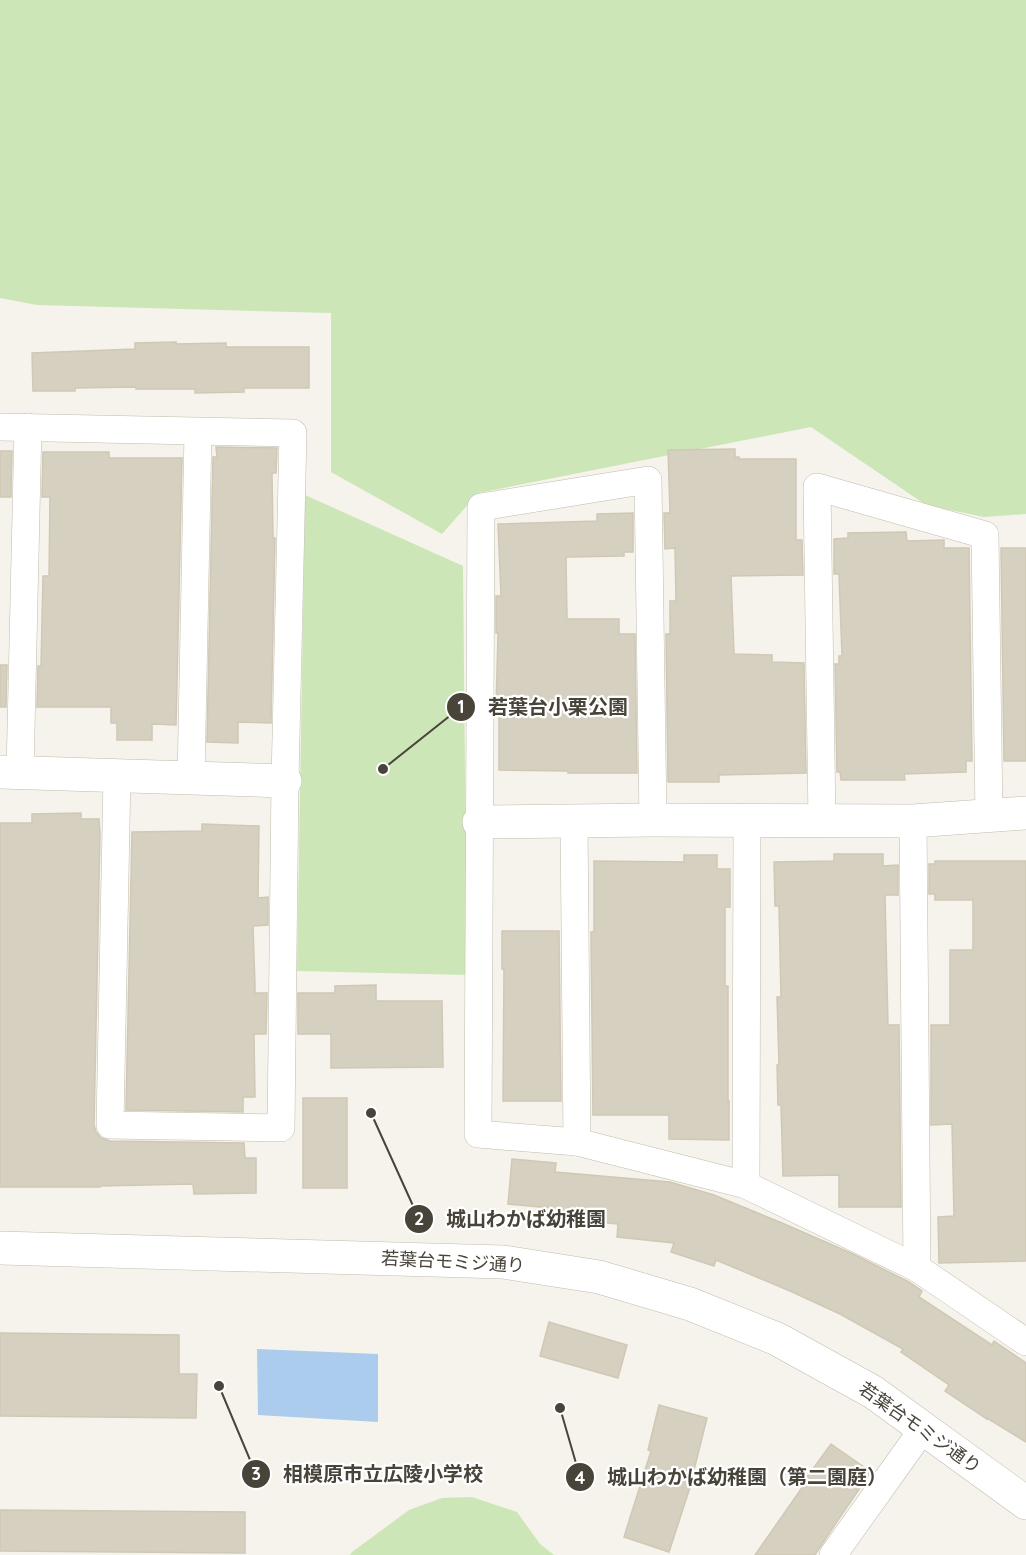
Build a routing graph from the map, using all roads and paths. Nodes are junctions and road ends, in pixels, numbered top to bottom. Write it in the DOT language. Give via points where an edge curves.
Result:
graph roads {
  1 [pos="0,427"];
  2 [pos="28,427"];
  3 [pos="198,432"];
  4 [pos="10,772"];
  5 [pos="117,776"];
  6 [pos="191,779"];
  7 [pos="285,781"];
  8 [pos="1026,813"];
  9 [pos="989,816"];
  10 [pos="653,820"];
  11 [pos="822,820"];
  12 [pos="574,821"];
  13 [pos="747,821"];
  14 [pos="913,821"];
  15 [pos="479,822"];
  16 [pos="578,1142"];
  17 [pos="746,1185"];
  18 [pos="0,1248"];
  19 [pos="917,1268"];
  20 [pos="1026,1342"];
  21 [pos="923,1429"];
  22 [pos="1026,1503"];
  23 [pos="834,1555"];
  1 -- 2 [label="street"];
  2 -- 3 [label="street"];
  2 -- 4 [label="street"];
  3 -- 6 [label="street"];
  3 -- 7 [label="street" via="293,433"];
  4 -- 5 [label="street"];
  5 -- 6 [label="street"];
  5 -- 7 [label="street" via="110,1125 281,1128"];
  6 -- 7 [label="street"];
  8 -- 9 [label="street"];
  9 -- 11 [label="street" via="985,535 817,487"];
  9 -- 14 [label="street"];
  10 -- 12 [label="street"];
  10 -- 13 [label="street"];
  10 -- 15 [label="street" via="648,480 481,507"];
  11 -- 13 [label="street"];
  11 -- 14 [label="street"];
  12 -- 15 [label="street"];
  12 -- 16 [label="street"];
  13 -- 17 [label="street"];
  14 -- 19 [label="street"];
  15 -- 16 [label="street" via="478,1134"];
  16 -- 17 [label="street"];
  17 -- 19 [label="street"];
  18 -- 21 [label="street, 若葉台モミジ通り" via="503,1262 599,1277 690,1304 777,1340 873,1392"];
  19 -- 20 [label="street"];
  21 -- 22 [label="street, 若葉台モミジ通り"];
  21 -- 23 [label="street"];
}
